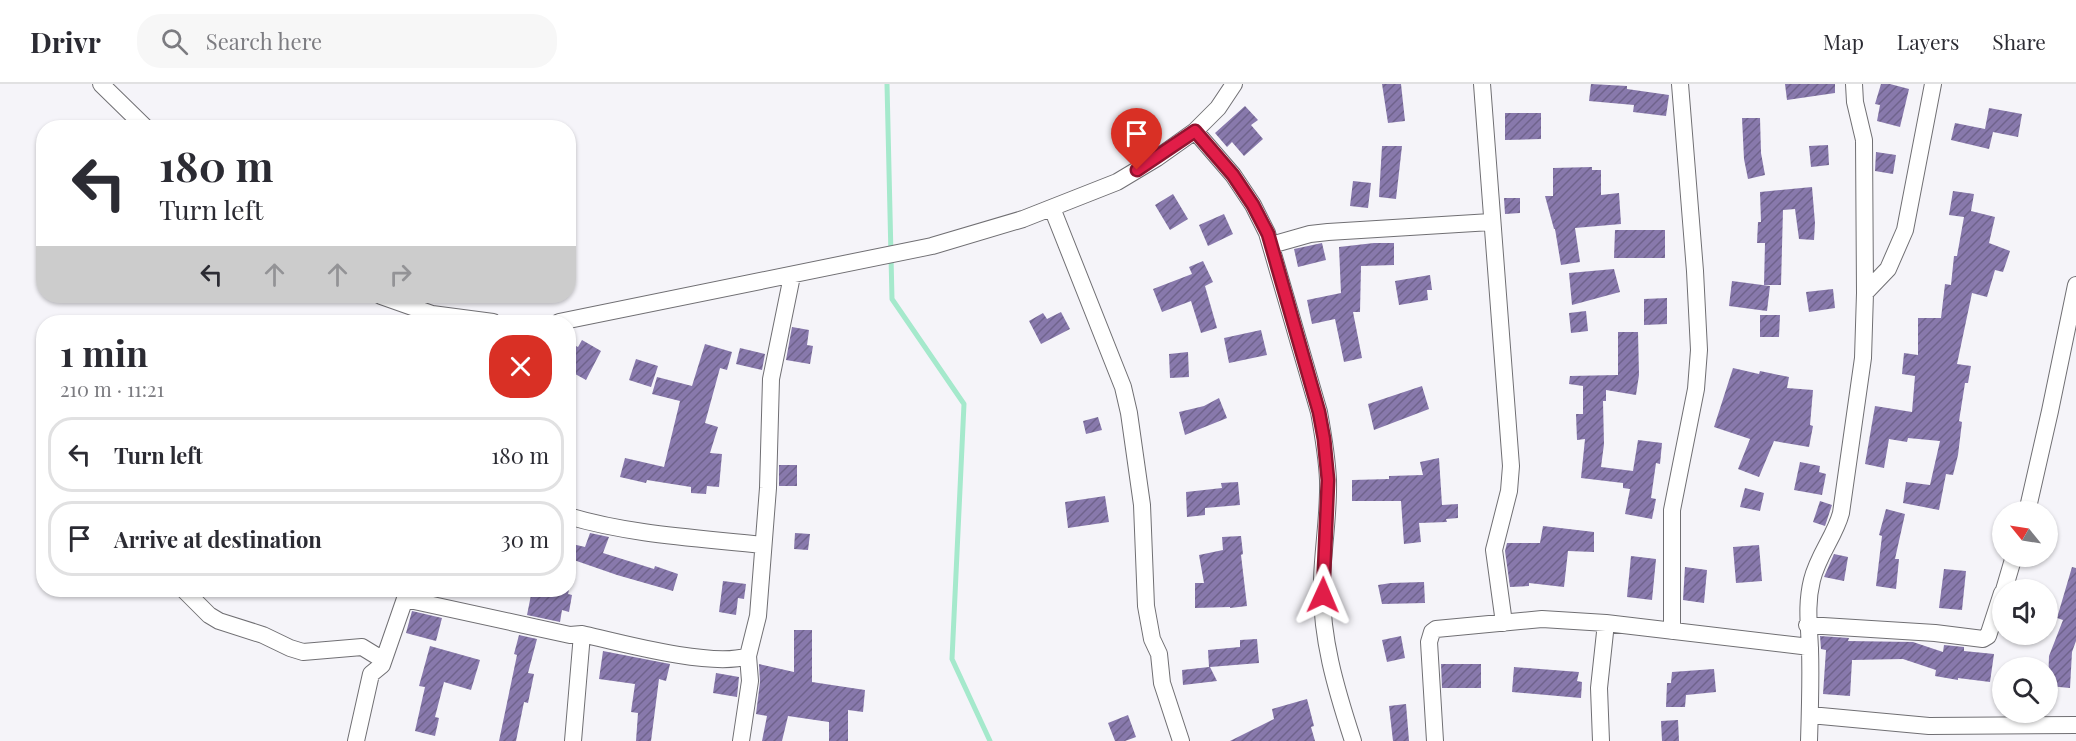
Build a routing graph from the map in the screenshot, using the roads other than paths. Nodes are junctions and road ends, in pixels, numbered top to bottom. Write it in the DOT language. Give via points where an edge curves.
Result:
graph roads {
  1 [pos="101,84"];
  2 [pos="1234,84"];
  3 [pos="1482,84"];
  4 [pos="1680,84"];
  5 [pos="1854,84"];
  6 [pos="1933,84"];
  7 [pos="138,120"];
  8 [pos="1195,131"];
  9 [pos="1052,208"];
  10 [pos="1491,222"];
  11 [pos="1271,245"];
  12 [pos="792,276"];
  13 [pos="2076,285"];
  14 [pos="1865,293"];
  15 [pos="401,303"];
  16 [pos="440,315"];
  17 [pos="576,319"];
  18 [pos="2030,501"];
  19 [pos="576,517"];
  20 [pos="763,545"];
  21 [pos="191,597"];
  22 [pos="405,597"];
  23 [pos="418,597"];
  24 [pos="1504,623"];
  25 [pos="1606,623"];
  26 [pos="1992,624"];
  27 [pos="1807,625"];
  28 [pos="1672,631"];
  29 [pos="582,634"];
  30 [pos="1810,647"];
  31 [pos="748,656"];
  32 [pos="382,665"];
  33 [pos="1810,715"];
  34 [pos="2076,725"];
  35 [pos="356,741"];
  36 [pos="573,741"];
  37 [pos="741,741"];
  38 [pos="1181,741"];
  39 [pos="1353,741"];
  40 [pos="1435,741"];
  41 [pos="1601,741"];
  42 [pos="1809,741"];
  1 -- 7 [label="street"];
  2 -- 8 [label="street" via="1218,108"];
  3 -- 10 [label="street"];
  4 -- 28 [label="street" via="1699,350 1696,389 1672,510"];
  5 -- 14 [label="street" via="1864,140"];
  6 -- 14 [label="street" via="1905,230 1888,269"];
  8 -- 9 [label="street" via="1117,182"];
  8 -- 11 [label="street" via="1253,205"];
  9 -- 12 [label="street" via="932,246"];
  9 -- 38 [label="street" via="1123,387 1142,505 1146,606 1162,683"];
  10 -- 11 [label="street" via="1328,232"];
  10 -- 24 [label="street" via="1511,466 1494,550"];
  11 -- 39 [label="street" via="1324,439 1328,480 1322,582 1325,635 1329,663"];
  12 -- 17 [label="street"];
  12 -- 20 [label="street" via="771,378"];
  13 -- 18 [label="street"];
  14 -- 27 [label="street" via="1863,358 1846,491 1838,525 1812,580"];
  15 -- 16 [label="street"];
  19 -- 20 [label="street" via="666,534"];
  20 -- 31 [label="street" via="758,616"];
  21 -- 32 [label="street" via="219,621 303,652 362,647 380,658"];
  22 -- 32 [label="street"];
  23 -- 29 [label="street" via="570,635"];
  24 -- 25 [label="street"];
  24 -- 40 [label="street" via="1432,632 1429,642"];
  25 -- 28 [label="street"];
  25 -- 41 [label="street" via="1599,688"];
  26 -- 27 [label="street" via="1983,639"];
  27 -- 30 [label="street"];
  28 -- 30 [label="street"];
  29 -- 31 [label="street" via="677,654 726,659"];
  29 -- 36 [label="street"];
  30 -- 33 [label="street"];
  31 -- 37 [label="street" via="750,681"];
  32 -- 35 [label="street" via="371,674"];
  33 -- 34 [label="street" via="1929,726"];
  33 -- 42 [label="street"];
}
